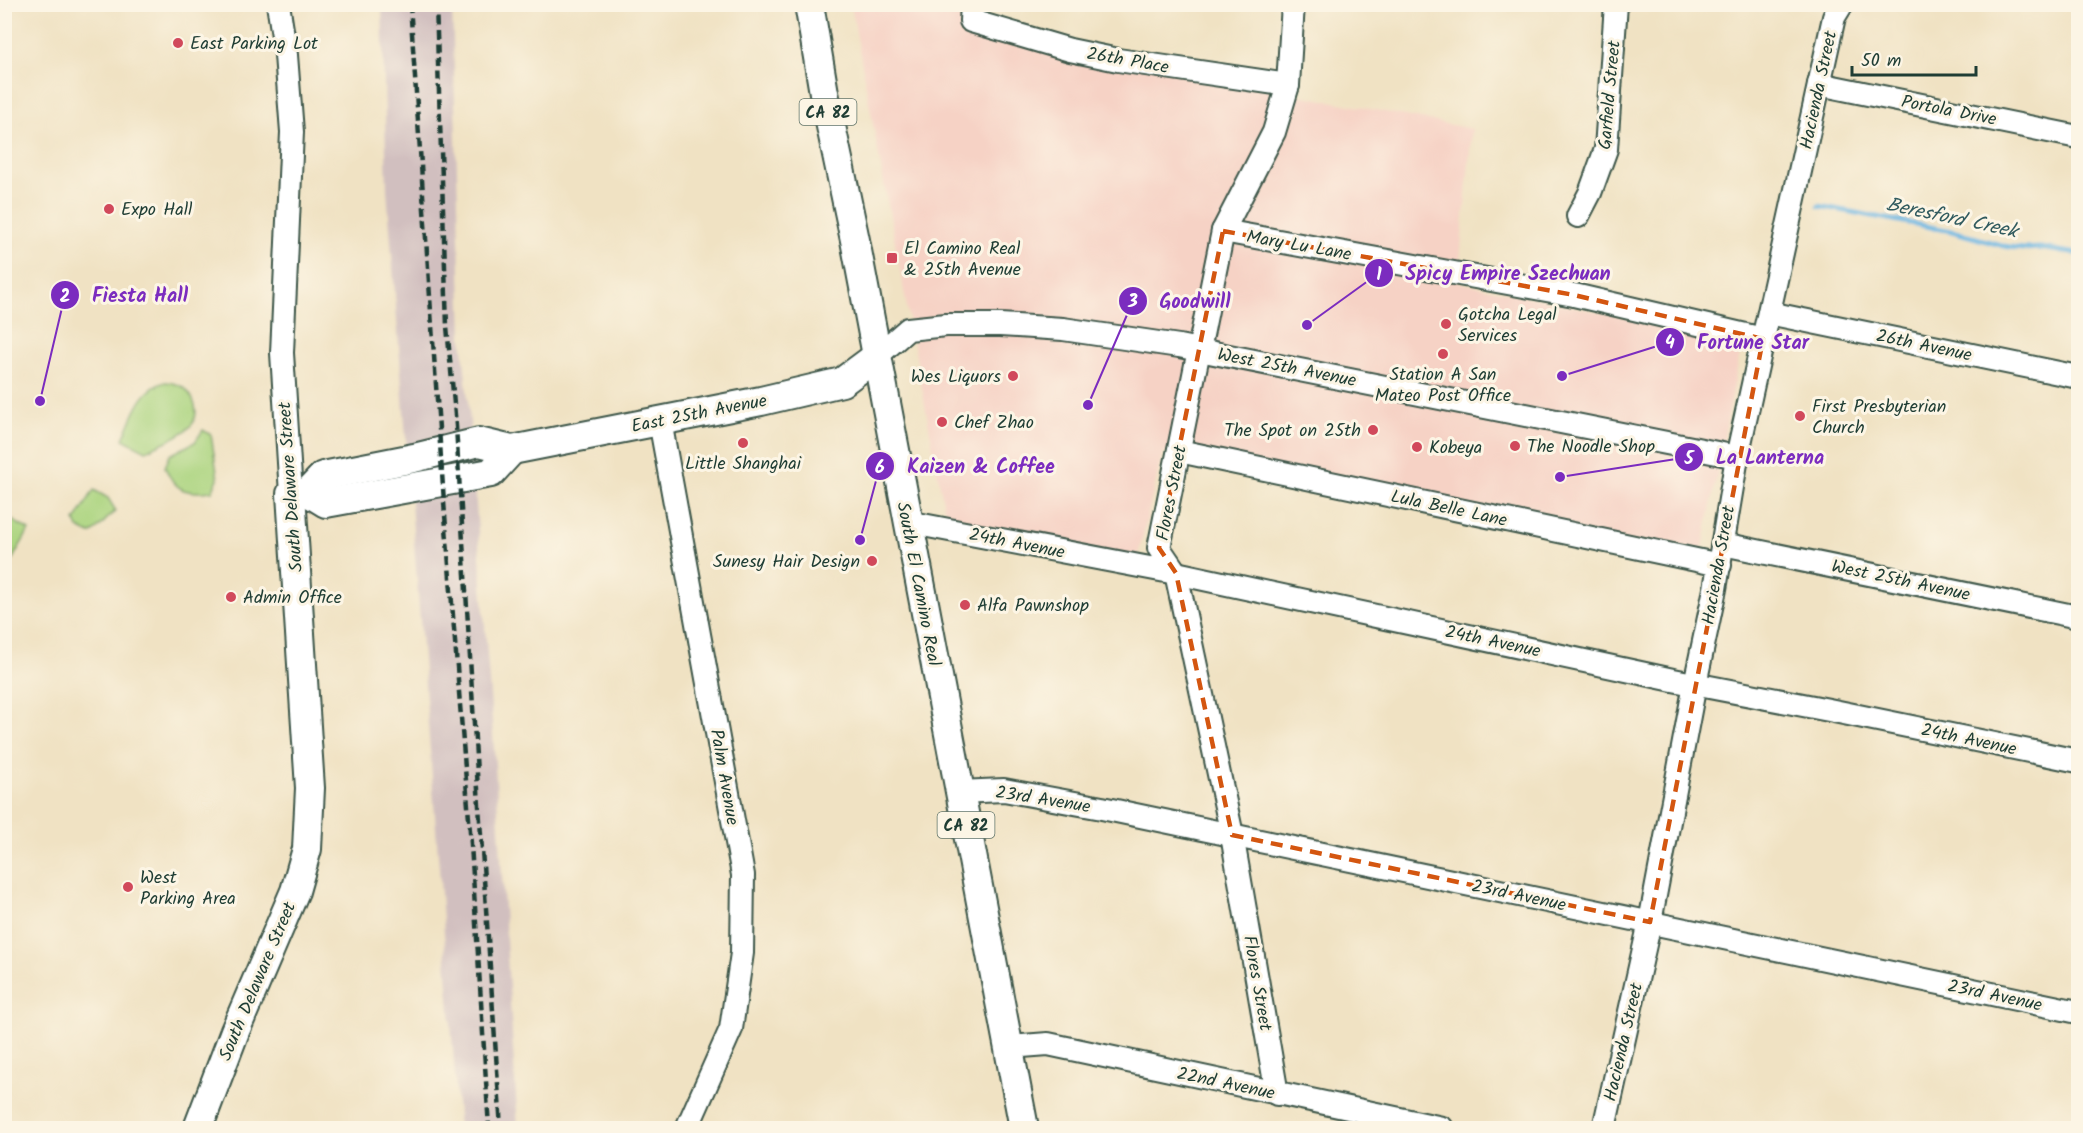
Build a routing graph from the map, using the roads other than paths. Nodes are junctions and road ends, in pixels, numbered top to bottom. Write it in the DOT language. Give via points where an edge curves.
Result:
graph roads {
  1 [pos="278,4"];
  2 [pos="809,4"];
  3 [pos="1293,4"];
  4 [pos="1616,4"];
  5 [pos="1842,4"];
  6 [pos="972,13"];
  7 [pos="1819,84"];
  8 [pos="1288,85"];
  9 [pos="2079,137"];
  10 [pos="1578,216"];
  11 [pos="1223,231"];
  12 [pos="1769,313"];
  13 [pos="1763,339"];
  14 [pos="1200,350"];
  15 [pos="877,356"];
  16 [pos="2079,377"];
  17 [pos="660,421"];
  18 [pos="1179,451"];
  19 [pos="1737,457"];
  20 [pos="299,493"];
  21 [pos="908,522"];
  22 [pos="1721,554"];
  23 [pos="1176,573"];
  24 [pos="2079,617"];
  25 [pos="1695,684"];
  26 [pos="2079,761"];
  27 [pos="959,792"];
  28 [pos="1232,835"];
  29 [pos="1650,922"];
  30 [pos="2079,1012"];
  31 [pos="1009,1047"];
  32 [pos="1277,1094"];
  33 [pos="198,1128"];
  34 [pos="687,1128"];
  35 [pos="1024,1128"];
  36 [pos="1442,1128"];
  37 [pos="1604,1128"];
  1 -- 20 [label="street, South Delaware Street" via="292,132 282,354"];
  2 -- 15 [label="main road, South El Camino Real / CA 82"];
  3 -- 8 [label="street, Flores Street"];
  4 -- 10 [label="street, Garfield Street" via="1606,149"];
  5 -- 7 [label="street, Hacienda Street" via="1834,17"];
  6 -- 8 [label="street, 26th Place" via="1070,50"];
  7 -- 9 [label="street, Portola Drive"];
  7 -- 12 [label="street, Hacienda Street"];
  8 -- 11 [label="street, Flores Street" via="1274,132"];
  11 -- 13 [label="street, Mary Lu Lane" via="1574,295"];
  11 -- 14 [label="street, Flores Street"];
  12 -- 13 [label="street, Hacienda Street"];
  12 -- 16 [label="street, 26th Avenue"];
  13 -- 19 [label="street, Hacienda Street"];
  14 -- 15 [label="street, West 25th Avenue" via="1063,329 946,325 908,329"];
  14 -- 18 [label="street, Flores Street"];
  14 -- 19 [label="street, West 25th Avenue"];
  15 -- 17 [label="main road, East 25th Avenue" via="842,382"];
  15 -- 21 [label="main road, South El Camino Real / CA 82"];
  17 -- 20 [label="main road, East 25th Avenue" via="512,450 491,473 326,503"];
  17 -- 34 [label="street, Palm Avenue" via="743,875 742,953 730,1029"];
  18 -- 22 [label="street, Lula Belle Lane"];
  18 -- 23 [label="street, Flores Street" via="1159,548"];
  19 -- 22 [label="street, Hacienda Street"];
  20 -- 33 [label="main road, South Delaware Street" via="310,788 307,849 290,902"];
  21 -- 23 [label="street, 24th Avenue"];
  21 -- 27 [label="main road, South El Camino Real / CA 82"];
  22 -- 24 [label="street, West 25th Avenue"];
  22 -- 25 [label="street, Hacienda Street"];
  23 -- 25 [label="street, 24th Avenue"];
  23 -- 28 [label="street, Flores Street"];
  25 -- 26 [label="street, 24th Avenue"];
  25 -- 29 [label="street, Hacienda Street"];
  27 -- 28 [label="street, 23rd Avenue" via="1004,790"];
  27 -- 31 [label="main road, South El Camino Real / CA 82"];
  28 -- 29 [label="street, 23rd Avenue"];
  28 -- 32 [label="street, Flores Street"];
  29 -- 30 [label="street, 23rd Avenue"];
  29 -- 37 [label="street, Hacienda Street"];
  31 -- 32 [label="street, 22nd Avenue" via="1046,1044"];
  31 -- 35 [label="main road, South El Camino Real / CA 82"];
  32 -- 36 [label="street, 22nd Avenue"];
}
